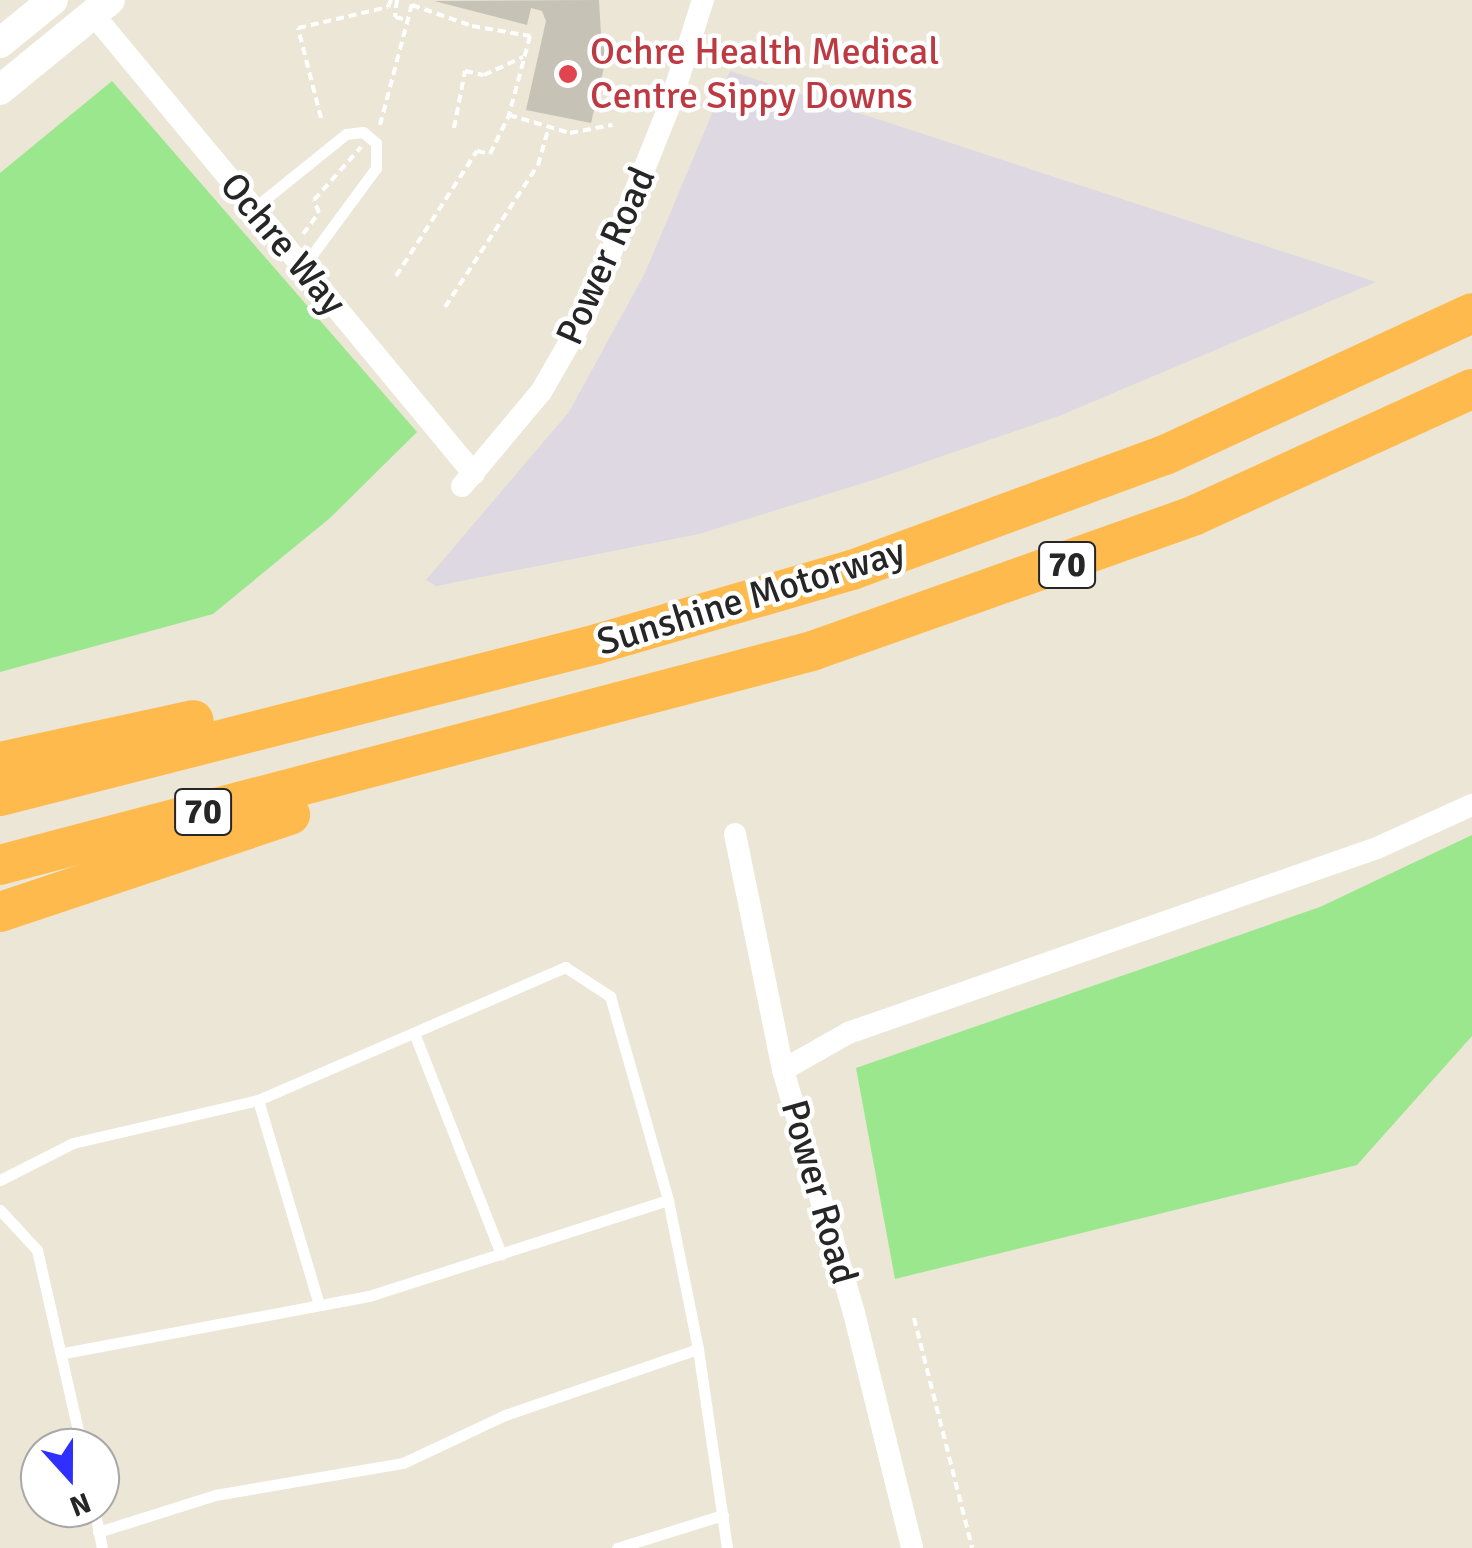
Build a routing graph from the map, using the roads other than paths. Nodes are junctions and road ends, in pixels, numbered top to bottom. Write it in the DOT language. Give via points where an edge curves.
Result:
graph roads {
  1 [pos="52,0"];
  2 [pos="703,0"];
  3 [pos="102,7"];
  4 [pos="0,44"];
  5 [pos="0,90"];
  6 [pos="253,208"];
  7 [pos="303,267"];
  8 [pos="1472,313"];
  9 [pos="1472,389"];
  10 [pos="468,480"];
  11 [pos="597,644"];
  12 [pos="405,760"];
  13 [pos="0,762"];
  14 [pos="0,796"];
  15 [pos="1472,805"];
  16 [pos="735,834"];
  17 [pos="0,865"];
  18 [pos="0,912"];
  19 [pos="414,1033"];
  20 [pos="783,1070"];
  21 [pos="258,1100"];
  22 [pos="0,1180"];
  23 [pos="668,1200"];
  24 [pos="0,1210"];
  25 [pos="501,1254"];
  26 [pos="318,1305"];
  27 [pos="698,1349"];
  28 [pos="64,1353"];
  29 [pos="78,1428"];
  30 [pos="723,1515"];
  31 [pos="97,1528"];
  32 [pos="98,1532"];
  33 [pos="102,1548"];
  34 [pos="618,1548"];
  35 [pos="726,1548"];
  36 [pos="912,1548"];
  1 -- 4 [label="main road"];
  2 -- 10 [label="street, Power Road" via="670,105 587,312 541,392"];
  3 -- 5 [label="main road"];
  3 -- 6 [label="street, Ochre Way"];
  6 -- 7 [label="street, Ochre Way"];
  6 -- 7 [label="lane" via="334,140 363,132 376,143 376,168"];
  7 -- 10 [label="street, Ochre Way"];
  8 -- 11 [label="highway, Sunshine Motorway / 70" via="1282,405 1052,499 852,570"];
  9 -- 12 [label="highway, Sunshine Motorway / 70" via="1194,515 962,603 646,698"];
  11 -- 13 [label="highway" via="570,634"];
  11 -- 14 [label="highway, Sunshine Motorway / 70"];
  12 -- 17 [label="highway, Sunshine Motorway / 70"];
  12 -- 18 [label="highway" via="368,790"];
  15 -- 20 [label="street" via="1378,848 848,1032"];
  16 -- 20 [label="street, Power Road"];
  19 -- 21 [label="lane"];
  19 -- 23 [label="lane" via="565,967 610,996"];
  19 -- 25 [label="lane"];
  20 -- 36 [label="street, Power Road" via="854,1313"];
  21 -- 22 [label="lane" via="73,1143"];
  21 -- 26 [label="lane"];
  23 -- 25 [label="lane"];
  23 -- 27 [label="lane"];
  24 -- 28 [label="lane" via="37,1250"];
  25 -- 26 [label="lane"];
  26 -- 28 [label="lane"];
  27 -- 30 [label="lane"];
  27 -- 32 [label="lane" via="505,1415 402,1463 215,1495"];
  28 -- 29 [label="lane"];
  30 -- 34 [label="lane"];
  30 -- 35 [label="lane"];
  31 -- 32 [label="lane"];
  32 -- 33 [label="lane"];
}
